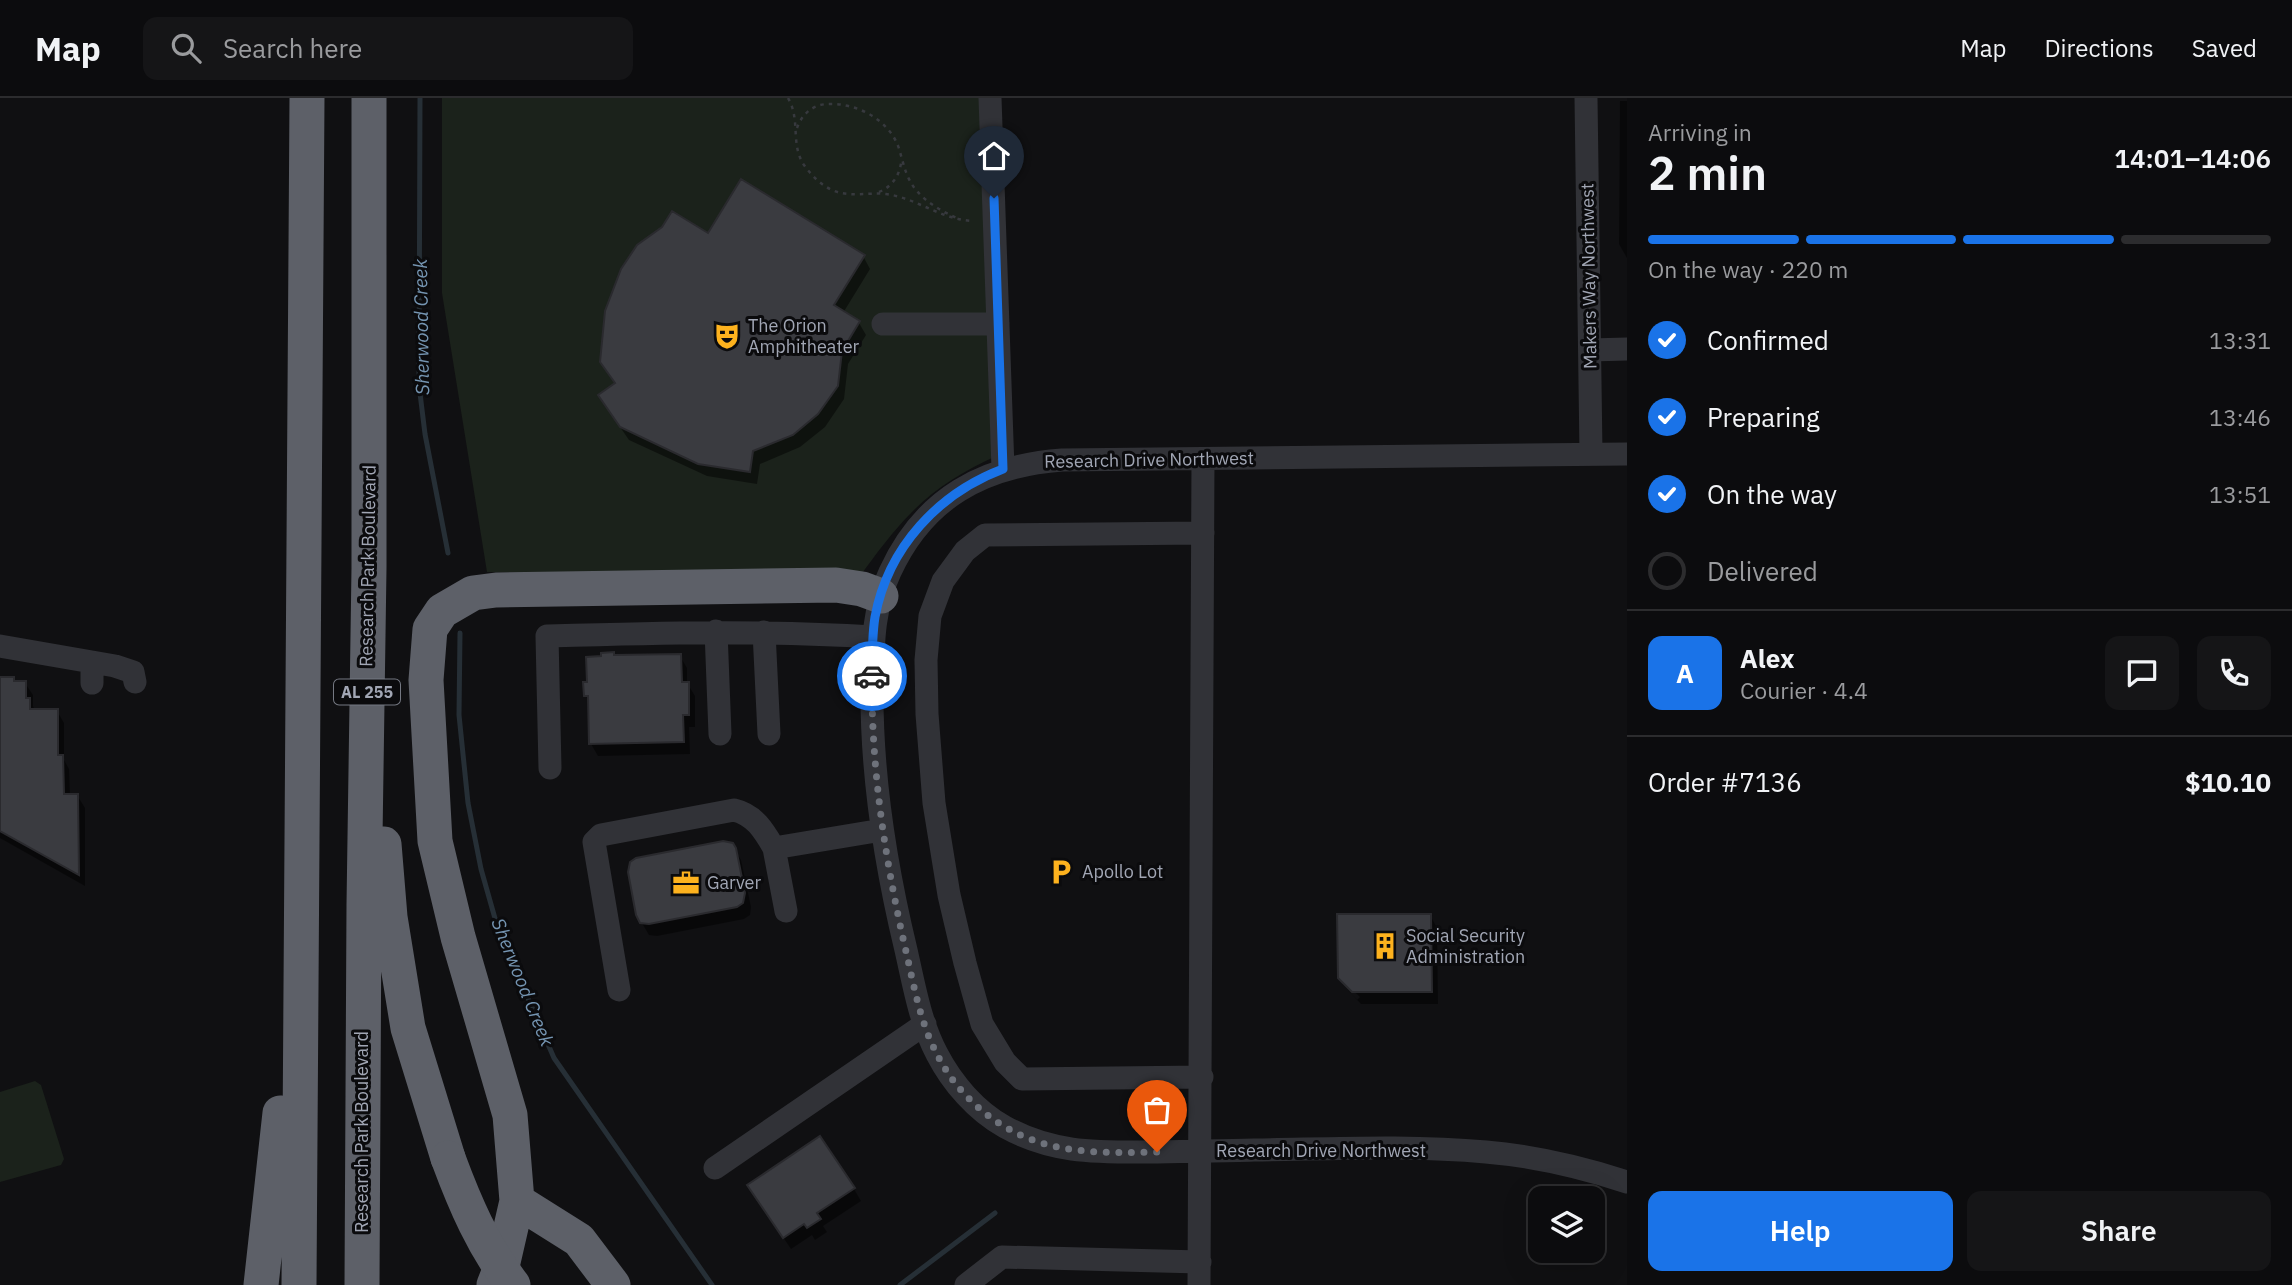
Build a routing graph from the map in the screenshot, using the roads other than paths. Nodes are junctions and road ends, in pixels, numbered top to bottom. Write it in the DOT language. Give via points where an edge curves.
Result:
graph roads {
  1 [pos="307,98"];
  2 [pos="369,98"];
  3 [pos="990,98"];
  4 [pos="1586,98"];
  5 [pos="883,324"];
  6 [pos="998,324"];
  7 [pos="1627,349"];
  8 [pos="1590,350"];
  9 [pos="1591,453"];
  10 [pos="1627,454"];
  11 [pos="1203,459"];
  12 [pos="1003,469"];
  13 [pos="1203,533"];
  14 [pos="881,596"];
  15 [pos="716,631"];
  16 [pos="764,632"];
  17 [pos="873,637"];
  18 [pos="0,646"];
  19 [pos="367,658"];
  20 [pos="135,682"];
  21 [pos="720,734"];
  22 [pos="769,734"];
  23 [pos="550,768"];
  24 [pos="882,830"];
  25 [pos="774,848"];
  26 [pos="786,911"];
  27 [pos="300,922"];
  28 [pos="619,990"];
  29 [pos="925,1024"];
  30 [pos="1202,1077"];
  31 [pos="1201,1151"];
  32 [pos="715,1168"];
  33 [pos="1627,1182"];
  34 [pos="517,1201"];
  35 [pos="1200,1262"];
  36 [pos="261,1285"];
  37 [pos="299,1285"];
  38 [pos="362,1285"];
  39 [pos="494,1285"];
  40 [pos="513,1285"];
  41 [pos="613,1285"];
  42 [pos="966,1285"];
  43 [pos="1199,1285"];
  1 -- 27 [label="highway"];
  2 -- 19 [label="highway, Research Park Boulevard / AL 255"];
  3 -- 6 [label="street"];
  4 -- 8 [label="street, Makers Way Northwest"];
  5 -- 6 [label="street"];
  6 -- 12 [label="street"];
  7 -- 8 [label="street"];
  8 -- 9 [label="street, Makers Way Northwest"];
  9 -- 10 [label="street, Research Drive Northwest"];
  9 -- 11 [label="street, Research Drive Northwest"];
  11 -- 12 [label="street, Research Drive Northwest" via="1062,460"];
  11 -- 13 [label="street"];
  12 -- 14 [label="street, Research Drive Northwest" via="971,482 936,508 902,549"];
  13 -- 30 [label="street"];
  13 -- 30 [label="street" via="985,536 965,551 943,581 930,616 926,660 934,803 949,895 982,1024 1005,1062 1022,1079"];
  14 -- 17 [label="street, Research Drive Northwest"];
  14 -- 34 [label="highway" via="836,585 496,590 459,599 436,619 430,629 426,680 435,841 510,1115"];
  15 -- 16 [label="street"];
  15 -- 21 [label="street"];
  15 -- 23 [label="street" via="547,636"];
  16 -- 17 [label="street"];
  16 -- 22 [label="street"];
  17 -- 24 [label="street, Research Drive Northwest" via="872,713"];
  18 -- 20 [label="street" via="92,672 115,666 133,672"];
  19 -- 38 [label="highway, Research Park Boulevard / AL 255"];
  19 -- 40 [label="highway, bridge" via="392,930 408,1028 468,1211"];
  24 -- 25 [label="street"];
  24 -- 29 [label="street, Research Drive Northwest"];
  25 -- 26 [label="street"];
  25 -- 28 [label="street" via="761,825 745,812 734,810 601,835 594,842"];
  27 -- 36 [label="highway"];
  27 -- 37 [label="highway"];
  29 -- 31 [label="street, Research Drive Northwest" via="938,1058 969,1099 1021,1135 1085,1152"];
  29 -- 32 [label="street"];
  30 -- 31 [label="street"];
  31 -- 33 [label="street, Research Drive Northwest" via="1486,1152 1569,1165"];
  31 -- 35 [label="street"];
  34 -- 39 [label="highway"];
  34 -- 41 [label="highway" via="579,1240"];
  35 -- 42 [label="street" via="1002,1257"];
  35 -- 43 [label="street"];
}
